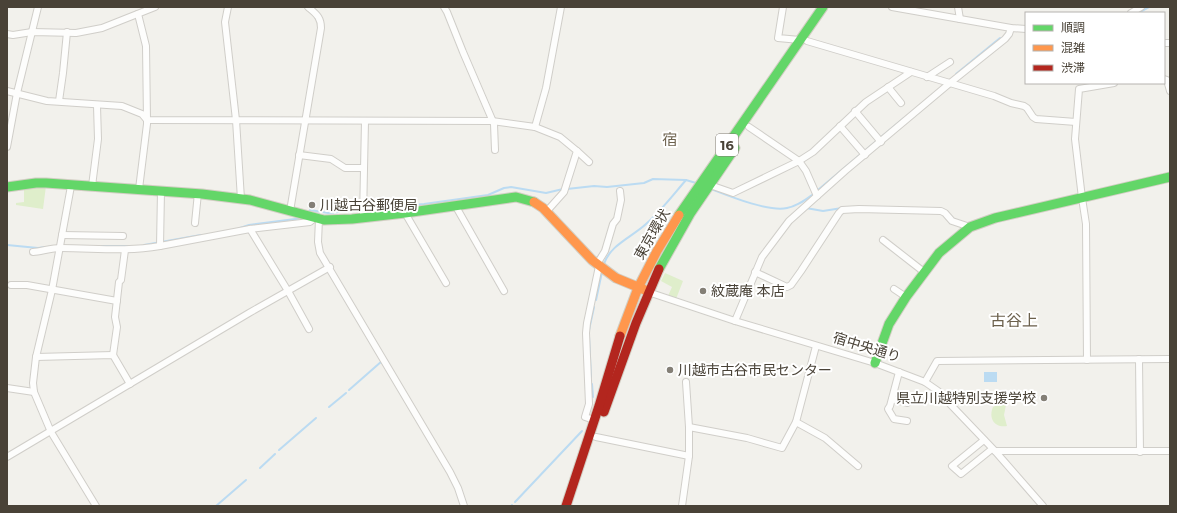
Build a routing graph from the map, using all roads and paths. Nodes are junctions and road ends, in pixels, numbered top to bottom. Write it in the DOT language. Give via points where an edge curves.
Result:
graph roads {
  1 [pos="38,7"];
  2 [pos="155,7"];
  3 [pos="228,7"];
  4 [pos="308,7"];
  5 [pos="444,7"];
  6 [pos="561,7"];
  7 [pos="783,7"];
  8 [pos="823,7"];
  9 [pos="831,7"];
  10 [pos="892,7"];
  11 [pos="958,7"];
  12 [pos="138,14"];
  13 [pos="960,19"];
  14 [pos="1010,28"];
  15 [pos="1025,29"];
  16 [pos="32,32"];
  17 [pos="67,32"];
  18 [pos="7,34"];
  19 [pos="804,41"];
  20 [pos="950,62"];
  21 [pos="911,72"];
  22 [pos="927,76"];
  23 [pos="1165,79"];
  24 [pos="950,83"];
  25 [pos="1108,84"];
  26 [pos="888,87"];
  27 [pos="7,91"];
  28 [pos="1170,91"];
  29 [pos="17,93"];
  30 [pos="59,101"];
  31 [pos="901,103"];
  32 [pos="97,106"];
  33 [pos="855,111"];
  34 [pos="147,120"];
  35 [pos="236,120"];
  36 [pos="305,120"];
  37 [pos="365,121"];
  38 [pos="492,121"];
  39 [pos="1076,122"];
  40 [pos="840,126"];
  41 [pos="535,127"];
  42 [pos="749,127"];
  43 [pos="879,140"];
  44 [pos="7,147"];
  45 [pos="495,150"];
  46 [pos="577,151"];
  47 [pos="864,153"];
  48 [pos="299,155"];
  49 [pos="799,161"];
  50 [pos="589,162"];
  51 [pos="364,168"];
  52 [pos="1170,177"];
  53 [pos="710,185"];
  54 [pos="71,186"];
  55 [pos="92,186"];
  56 [pos="7,187"];
  57 [pos="139,189"];
  58 [pos="161,191"];
  59 [pos="620,191"];
  60 [pos="198,193"];
  61 [pos="817,196"];
  62 [pos="1082,198"];
  63 [pos="241,199"];
  64 [pos="455,205"];
  65 [pos="547,211"];
  66 [pos="290,212"];
  67 [pos="405,213"];
  68 [pos="363,218"];
  69 [pos="317,219"];
  70 [pos="195,223"];
  71 [pos="970,227"];
  72 [pos="250,229"];
  73 [pos="62,235"];
  74 [pos="123,236"];
  75 [pos="883,240"];
  76 [pos="160,246"];
  77 [pos="59,248"];
  78 [pos="125,250"];
  79 [pos="34,252"];
  80 [pos="598,265"];
  81 [pos="330,268"];
  82 [pos="755,272"];
  83 [pos="924,272"];
  84 [pos="446,283"];
  85 [pos="11,285"];
  86 [pos="638,288"];
  87 [pos="894,289"];
  88 [pos="52,290"];
  89 [pos="288,291"];
  90 [pos="504,291"];
  91 [pos="648,292"];
  92 [pos="906,297"];
  93 [pos="117,300"];
  94 [pos="735,321"];
  95 [pos="309,329"];
  96 [pos="816,346"];
  97 [pos="112,356"];
  98 [pos="36,358"];
  99 [pos="1139,359"];
  100 [pos="1170,359"];
  101 [pos="1087,360"];
  102 [pos="876,363"];
  103 [pos="899,372"];
  104 [pos="686,382"];
  105 [pos="925,382"];
  106 [pos="130,384"];
  107 [pos="7,388"];
  108 [pos="34,392"];
  109 [pos="892,399"];
  110 [pos="907,403"];
  111 [pos="594,420"];
  112 [pos="907,421"];
  113 [pos="796,422"];
  114 [pos="689,426"];
  115 [pos="51,432"];
  116 [pos="596,437"];
  117 [pos="984,440"];
  118 [pos="994,450"];
  119 [pos="1170,451"];
  120 [pos="1140,452"];
  121 [pos="689,456"];
  122 [pos="7,457"];
  123 [pos="858,466"];
  124 [pos="96,506"];
  125 [pos="464,506"];
  126 [pos="566,506"];
  127 [pos="574,506"];
  128 [pos="682,506"];
  129 [pos="1043,506"];
  1 -- 16 [label="street"];
  2 -- 12 [label="street"];
  3 -- 35 [label="street" via="225,22"];
  4 -- 36 [label="street" via="321,19 321,28"];
  5 -- 38 [label="street"];
  6 -- 41 [label="street" via="546,88"];
  7 -- 19 [label="street" via="778,38"];
  8 -- 19 [label="main road, 東京環状 / 16"];
  9 -- 19 [label="main road, 東京環状 / 16"];
  10 -- 13 [label="street"];
  11 -- 13 [label="street"];
  12 -- 17 [label="street" via="102,28 76,33"];
  12 -- 34 [label="street" via="146,46"];
  13 -- 14 [label="street"];
  14 -- 15 [label="street"];
  14 -- 24 [label="street" via="1005,38"];
  16 -- 17 [label="street"];
  16 -- 18 [label="street"];
  16 -- 29 [label="street"];
  17 -- 30 [label="street"];
  19 -- 21 [label="street"];
  19 -- 42 [label="main road, 東京環状 / 16"];
  19 -- 86 [label="main road, 東京環状 / 16" via="682,210"];
  20 -- 22 [label="street"];
  21 -- 22 [label="street"];
  21 -- 26 [label="street"];
  22 -- 24 [label="street"];
  23 -- 28 [label="street"];
  24 -- 39 [label="street" via="1024,106 1036,119"];
  24 -- 43 [label="street"];
  25 -- 39 [label="street" via="1079,89"];
  26 -- 31 [label="street"];
  26 -- 33 [label="street"];
  27 -- 29 [label="street"];
  29 -- 30 [label="street" via="39,100"];
  29 -- 44 [label="street"];
  30 -- 32 [label="street"];
  32 -- 34 [label="street" via="122,106 136,110"];
  32 -- 55 [label="street" via="98,139"];
  33 -- 40 [label="street"];
  33 -- 43 [label="street"];
  34 -- 35 [label="street"];
  34 -- 57 [label="street"];
  35 -- 36 [label="street"];
  35 -- 63 [label="street"];
  36 -- 37 [label="street"];
  36 -- 48 [label="street"];
  37 -- 38 [label="street"];
  37 -- 51 [label="street"];
  38 -- 41 [label="street"];
  38 -- 45 [label="street"];
  39 -- 62 [label="street" via="1075,139"];
  40 -- 47 [label="street"];
  40 -- 49 [label="street" via="813,152"];
  41 -- 46 [label="street" via="560,137"];
  42 -- 49 [label="street"];
  42 -- 53 [label="main road, 東京環状 / 16"];
  43 -- 47 [label="street"];
  46 -- 50 [label="street"];
  46 -- 65 [label="street" via="564,192"];
  47 -- 61 [label="street"];
  48 -- 51 [label="street" via="331,159 345,168"];
  48 -- 66 [label="street"];
  49 -- 53 [label="street" via="733,193"];
  49 -- 61 [label="street"];
  51 -- 68 [label="street"];
  52 -- 62 [label="main road"];
  53 -- 91 [label="main road, 東京環状 / 16" via="676,237"];
  54 -- 55 [label="main road, 宿中央通り"];
  54 -- 56 [label="main road, 宿中央通り" via="36,183"];
  54 -- 73 [label="street"];
  55 -- 57 [label="main road, 宿中央通り"];
  57 -- 58 [label="main road, 宿中央通り"];
  58 -- 60 [label="main road, 宿中央通り"];
  58 -- 76 [label="street"];
  59 -- 80 [label="street" via="617,219"];
  60 -- 63 [label="main road, 宿中央通り"];
  60 -- 70 [label="street"];
  61 -- 82 [label="street" via="789,221 762,257"];
  62 -- 71 [label="main road" via="995,218"];
  62 -- 101 [label="street" via="1086,224"];
  63 -- 66 [label="main road, 宿中央通り"];
  64 -- 65 [label="main road, 宿中央通り" via="516,197 532,201"];
  64 -- 67 [label="main road, 宿中央通り"];
  64 -- 90 [label="street"];
  65 -- 80 [label="main road, 宿中央通り"];
  66 -- 69 [label="main road, 宿中央通り"];
  67 -- 68 [label="main road, 宿中央通り"];
  67 -- 84 [label="street"];
  68 -- 69 [label="main road, 宿中央通り"];
  69 -- 72 [label="street"];
  69 -- 81 [label="street" via="319,248"];
  71 -- 82 [label="street" via="952,222 941,211 842,210 791,285 787,287"];
  71 -- 83 [label="main road" via="939,253"];
  72 -- 76 [label="street"];
  72 -- 89 [label="street"];
  73 -- 74 [label="street"];
  73 -- 77 [label="street"];
  75 -- 83 [label="street"];
  76 -- 78 [label="street"];
  77 -- 78 [label="street"];
  77 -- 79 [label="street"];
  77 -- 88 [label="street"];
  78 -- 93 [label="street"];
  80 -- 86 [label="main road, 宿中央通り" via="616,278"];
  80 -- 111 [label="street" via="586,333 589,404 585,417"];
  81 -- 89 [label="street"];
  81 -- 125 [label="street" via="450,472"];
  82 -- 94 [label="street"];
  83 -- 92 [label="main road"];
  85 -- 88 [label="street"];
  86 -- 91 [label="main road, 宿中央通り"];
  86 -- 111 [label="main road, 東京環状 / 16" via="616,347"];
  87 -- 92 [label="street"];
  88 -- 93 [label="street"];
  88 -- 98 [label="street"];
  89 -- 95 [label="street"];
  89 -- 106 [label="street"];
  91 -- 94 [label="street, 宿中央通り"];
  91 -- 116 [label="main road, 東京環状 / 16"];
  92 -- 102 [label="main road" via="889,324"];
  93 -- 97 [label="street" via="117,327"];
  94 -- 96 [label="street, 宿中央通り"];
  96 -- 102 [label="street, 宿中央通り"];
  96 -- 113 [label="street"];
  97 -- 98 [label="street"];
  97 -- 106 [label="street"];
  98 -- 108 [label="street" via="33,370"];
  99 -- 100 [label="street"];
  99 -- 101 [label="street"];
  99 -- 120 [label="street"];
  101 -- 105 [label="street" via="937,361"];
  102 -- 103 [label="street, 宿中央通り"];
  103 -- 105 [label="street, 宿中央通り"];
  103 -- 109 [label="street"];
  104 -- 114 [label="street"];
  105 -- 117 [label="street, 宿中央通り" via="938,391"];
  106 -- 115 [label="street"];
  107 -- 108 [label="street"];
  108 -- 115 [label="street"];
  109 -- 110 [label="street"];
  109 -- 112 [label="street" via="888,409 894,419"];
  111 -- 126 [label="main road, 東京環状 / 16"];
  113 -- 114 [label="street" via="782,448"];
  113 -- 123 [label="street" via="825,438"];
  114 -- 121 [label="street"];
  115 -- 122 [label="street"];
  115 -- 124 [label="street"];
  116 -- 121 [label="street"];
  116 -- 127 [label="main road, 東京環状 / 16"];
  117 -- 118 [label="street, 宿中央通り"];
  117 -- 118 [label="street" via="952,466 961,474"];
  118 -- 120 [label="street"];
  118 -- 129 [label="street, 宿中央通り"];
  119 -- 120 [label="street"];
  121 -- 128 [label="street"];
}
